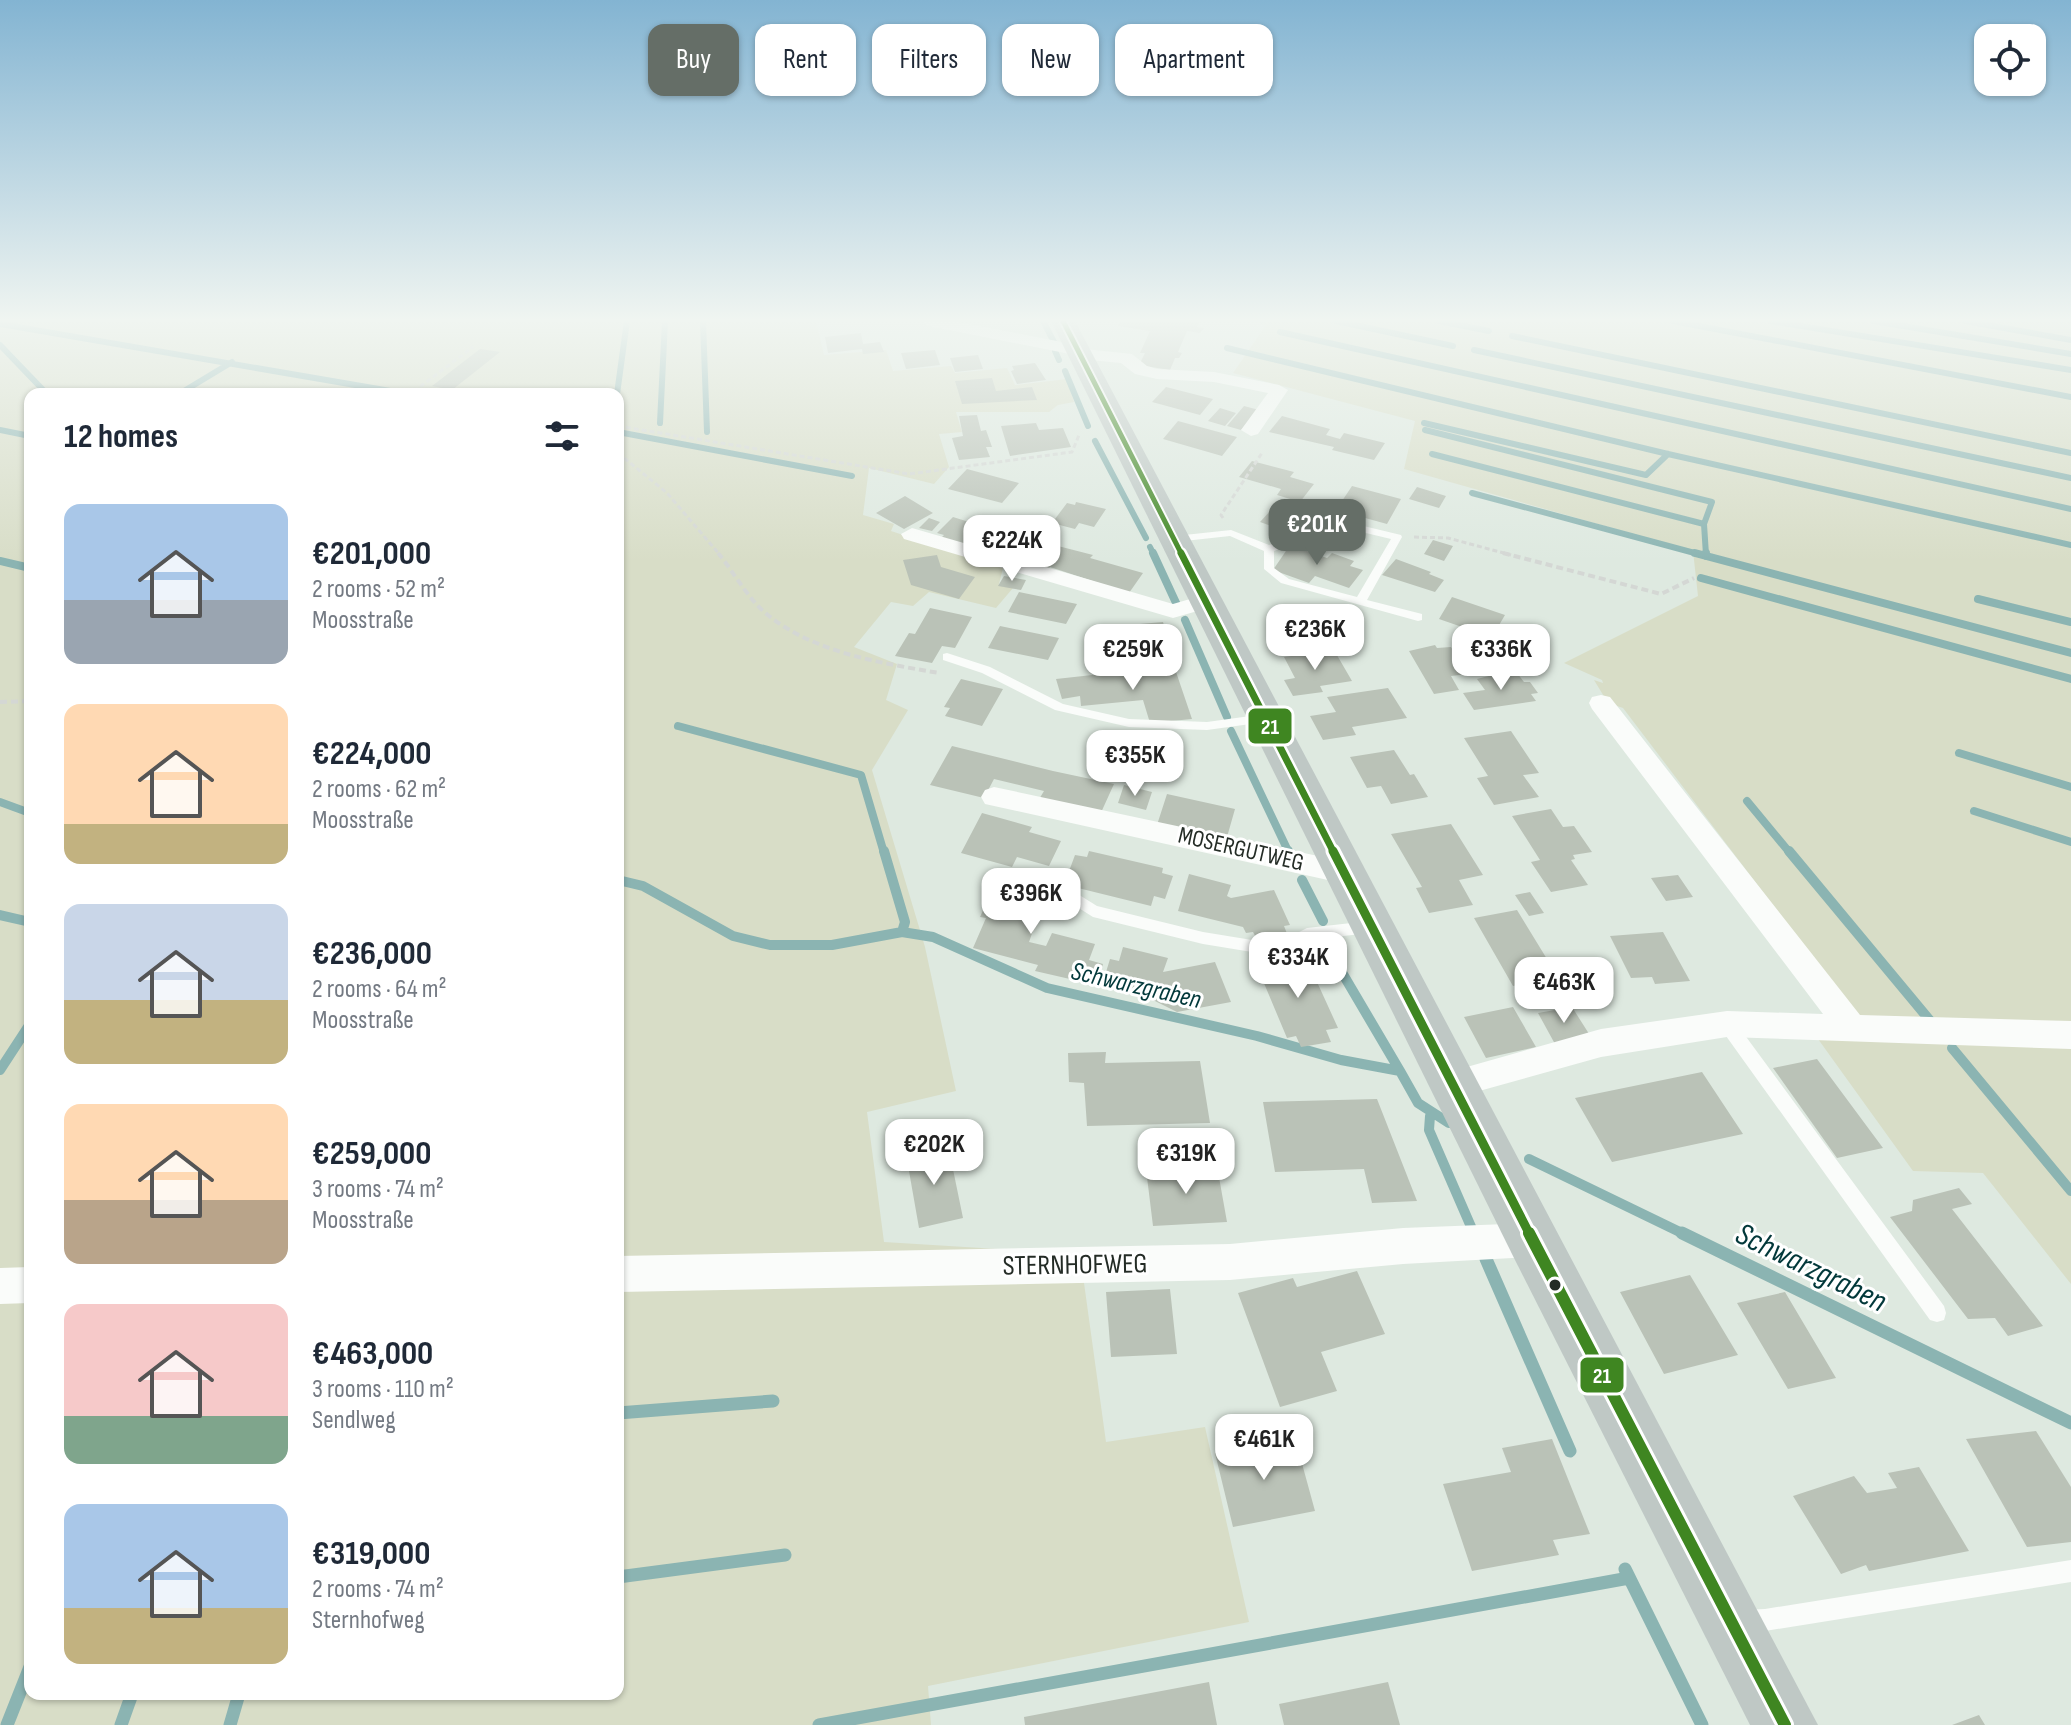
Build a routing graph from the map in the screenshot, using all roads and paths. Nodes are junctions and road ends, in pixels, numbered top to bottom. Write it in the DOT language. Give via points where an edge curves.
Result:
graph roads {
  1 [pos="1104,402"];
  2 [pos="1271,402"];
  3 [pos="624,427"];
  4 [pos="1251,430"];
  5 [pos="1079,435"];
  6 [pos="1262,453"];
  7 [pos="624,458"];
  8 [pos="1231,533"];
  9 [pos="912,534"];
  10 [pos="1397,537"];
  11 [pos="1175,539"];
  12 [pos="1269,549"];
  13 [pos="1694,578"];
  14 [pos="1207,601"];
  15 [pos="1360,602"];
  16 [pos="1418,617"];
  17 [pos="947,657"];
  18 [pos="980,668"];
  19 [pos="24,701"];
  20 [pos="0,702"];
  21 [pos="1601,703"];
  22 [pos="1266,718"];
  23 [pos="994,797"];
  24 [pos="1346,873"];
  25 [pos="1052,884"];
  26 [pos="1373,927"];
  27 [pos="1727,1024"];
  28 [pos="1852,1028"];
  29 [pos="2071,1035"];
  30 [pos="1454,1084"];
  31 [pos="1532,1240"];
  32 [pos="624,1274"];
  33 [pos="24,1285"];
  34 [pos="0,1286"];
  35 [pos="1937,1313"];
  36 [pos="2071,1571"];
  37 [pos="1733,1621"];
  38 [pos="1785,1725"];
  1 -- 11 [label="street"];
  2 -- 4 [label="street"];
  3 -- 5 [label="path" via="909,474 1072,452"];
  6 -- 8 [label="path" via="1221,515"];
  7 -- 18 [label="path" via="667,493 767,615 808,640 931,673"];
  8 -- 11 [label="lane"];
  8 -- 12 [label="lane"];
  9 -- 14 [label="street" via="1173,611"];
  10 -- 12 [label="lane" via="1322,519 1299,538"];
  10 -- 13 [label="path" via="1448,538 1661,594"];
  10 -- 15 [label="lane"];
  11 -- 14 [label="street"];
  12 -- 15 [label="lane" via="1269,569 1285,581"];
  14 -- 22 [label="street"];
  15 -- 16 [label="lane"];
  17 -- 18 [label="lane"];
  18 -- 22 [label="lane" via="1059,707 1129,723 1207,726"];
  19 -- 20 [label="path"];
  21 -- 28 [label="street"];
  22 -- 24 [label="street"];
  23 -- 24 [label="street, MOSERGUTWEG"];
  24 -- 26 [label="street"];
  25 -- 26 [label="lane" via="1093,911 1277,950 1307,934"];
  26 -- 30 [label="street"];
  27 -- 28 [label="street"];
  27 -- 30 [label="street" via="1601,1043"];
  27 -- 35 [label="lane"];
  28 -- 29 [label="street"];
  30 -- 31 [label="street"];
  31 -- 32 [label="street, STERNHOFWEG" via="1230,1262"];
  31 -- 37 [label="street"];
  33 -- 34 [label="street"];
  36 -- 37 [label="lane"];
  37 -- 38 [label="street"];
}
